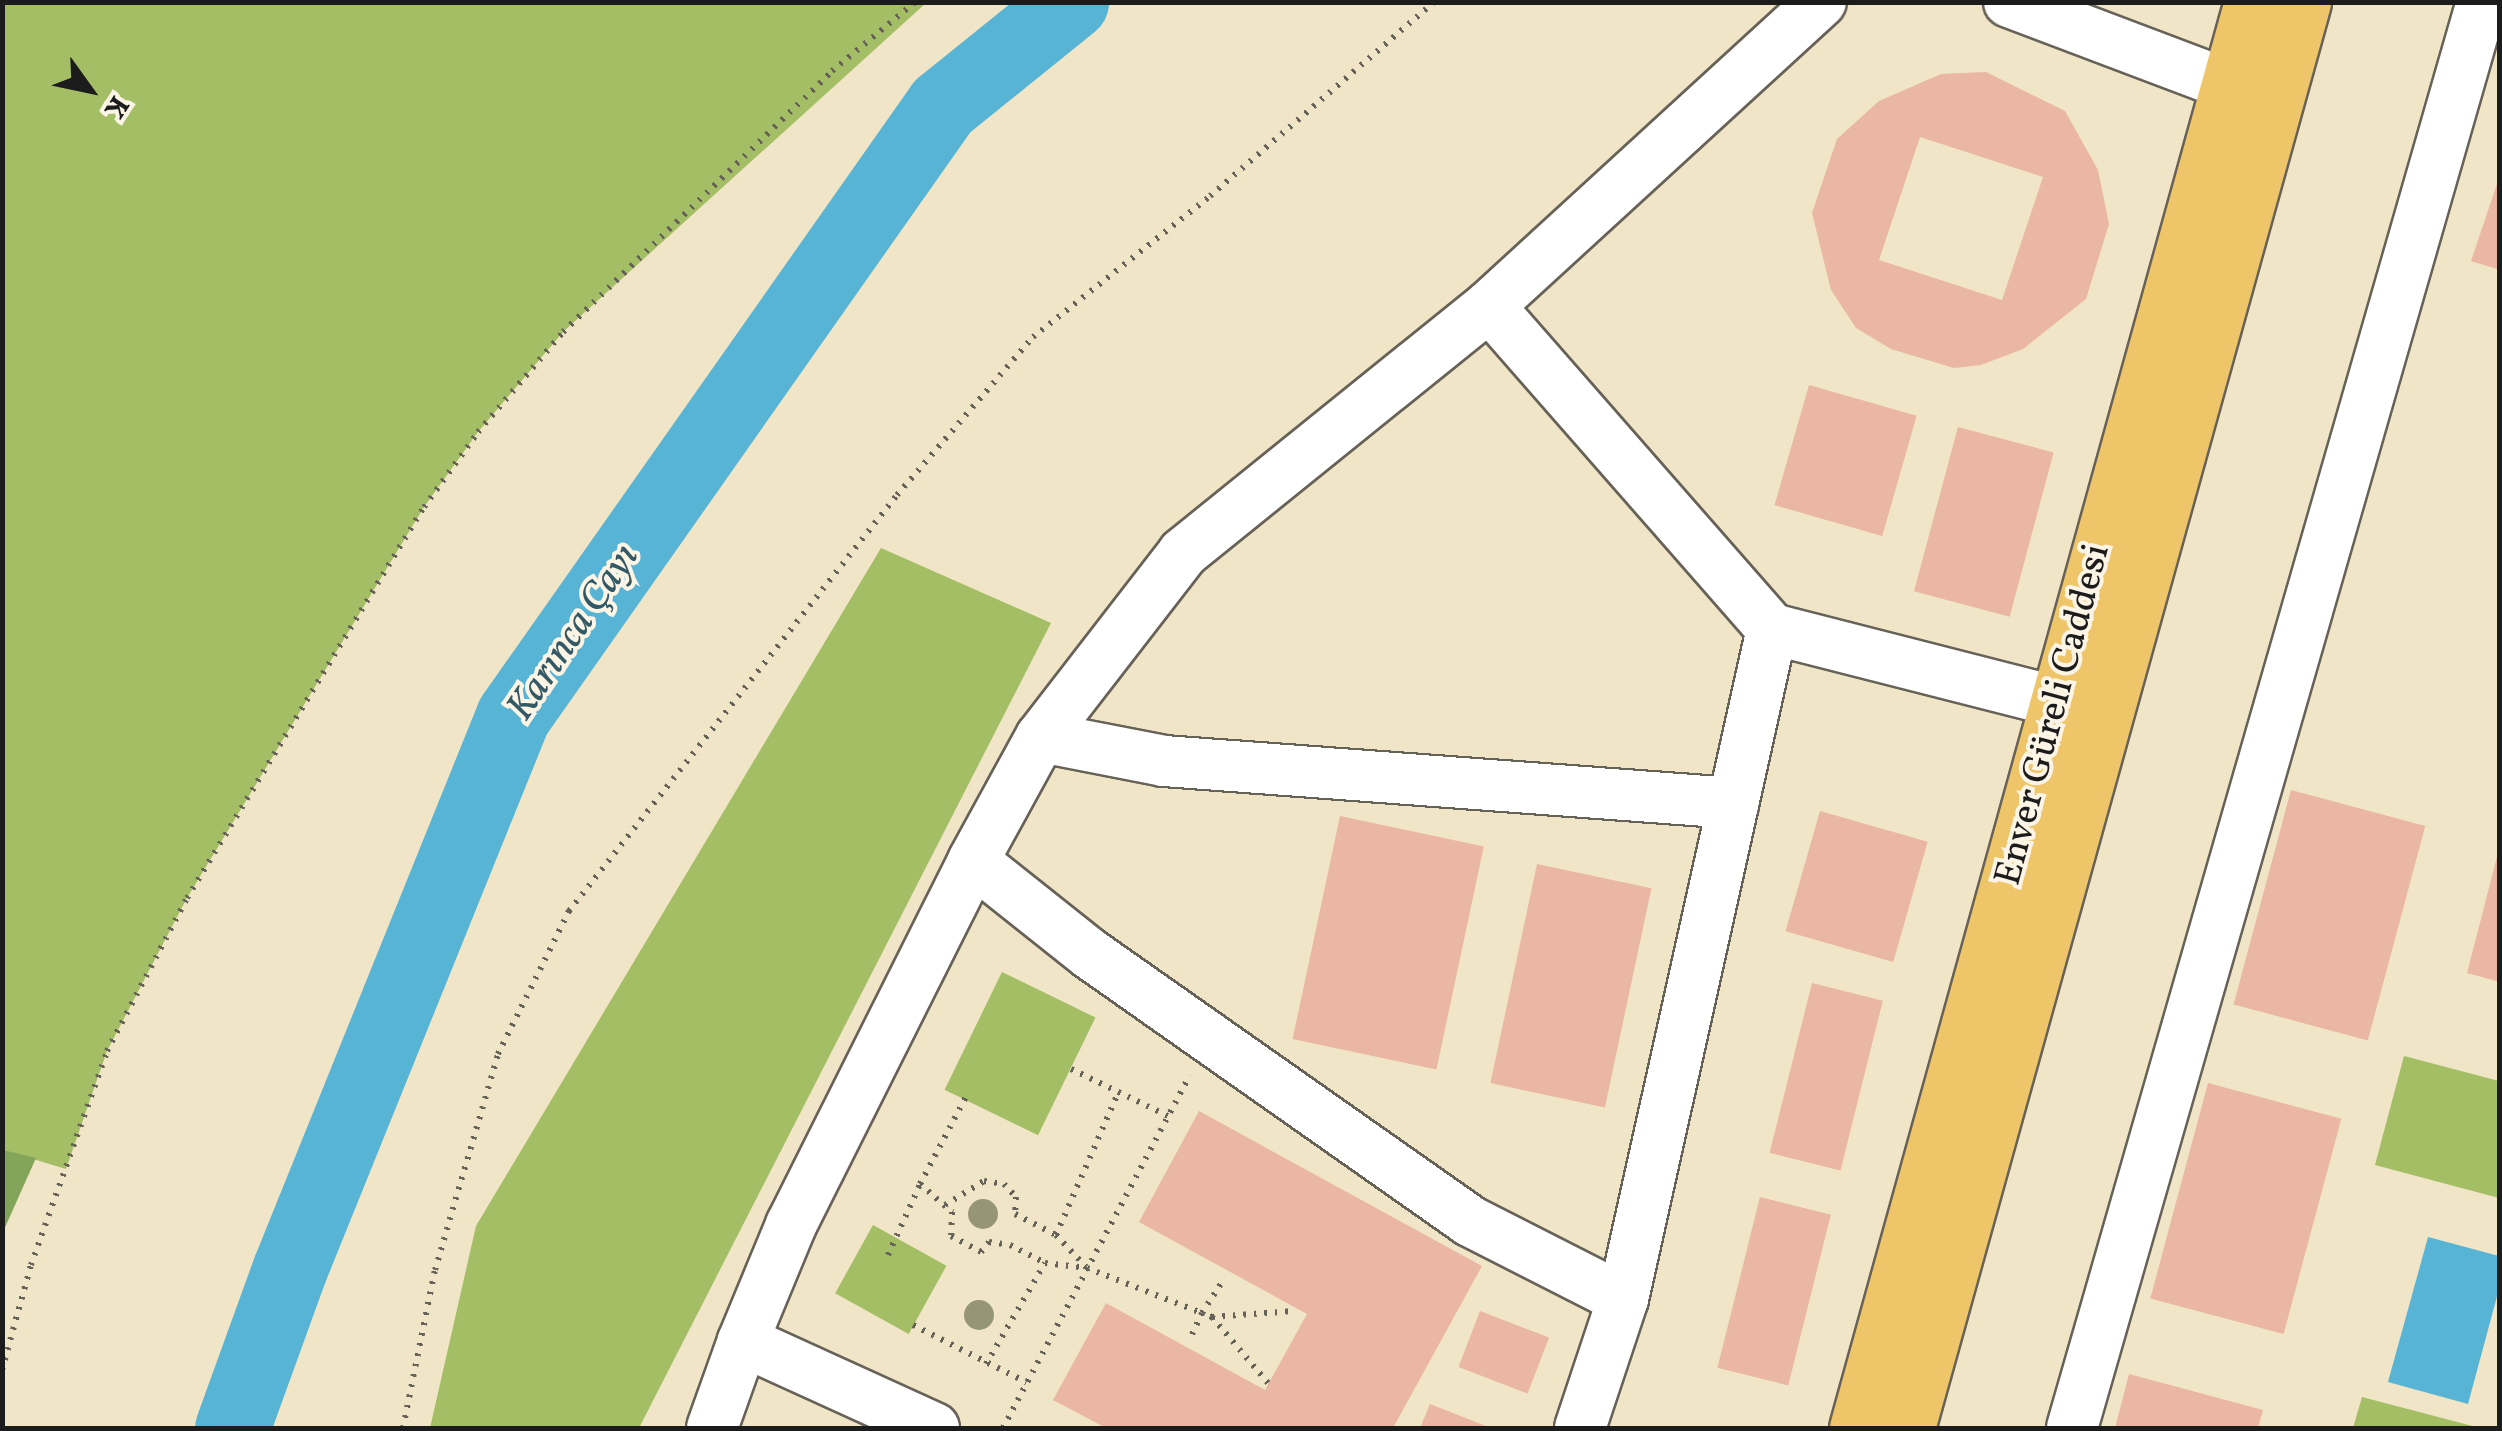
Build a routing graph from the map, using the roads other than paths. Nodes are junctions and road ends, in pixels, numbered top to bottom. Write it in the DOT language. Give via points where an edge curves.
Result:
graph roads {
  1 [pos="1821,2"];
  2 [pos="2009,2"];
  3 [pos="2252,2"];
  4 [pos="2303,2"];
  5 [pos="2482,2"];
  6 [pos="2229,85"];
  7 [pos="1489,306"];
  8 [pos="1772,629"];
  9 [pos="2034,696"];
  10 [pos="1041,737"];
  11 [pos="1733,803"];
  12 [pos="973,862"];
  13 [pos="1623,1299"];
  14 [pos="744,1341"];
  15 [pos="712,1428"];
  16 [pos="934,1428"];
  17 [pos="1580,1428"];
  18 [pos="1857,1428"];
  19 [pos="1907,1428"];
  20 [pos="2072,1428"];
  1 -- 7 [label="street"];
  2 -- 6 [label="street"];
  3 -- 6 [label="main road, Enver Güreli Caddesi"];
  4 -- 19 [label="main road, Enver Güreli Caddesi"];
  5 -- 20 [label="street"];
  6 -- 18 [label="main road, Enver Güreli Caddesi"];
  7 -- 8 [label="street"];
  7 -- 10 [label="street" via="1183,553"];
  8 -- 9 [label="street"];
  8 -- 11 [label="street"];
  10 -- 11 [label="street" via="1164,760"];
  10 -- 12 [label="street"];
  11 -- 13 [label="street"];
  12 -- 13 [label="street" via="1090,954 1470,1221"];
  12 -- 14 [label="street" via="792,1225"];
  13 -- 17 [label="street"];
  14 -- 15 [label="street"];
  14 -- 16 [label="street"];
}
